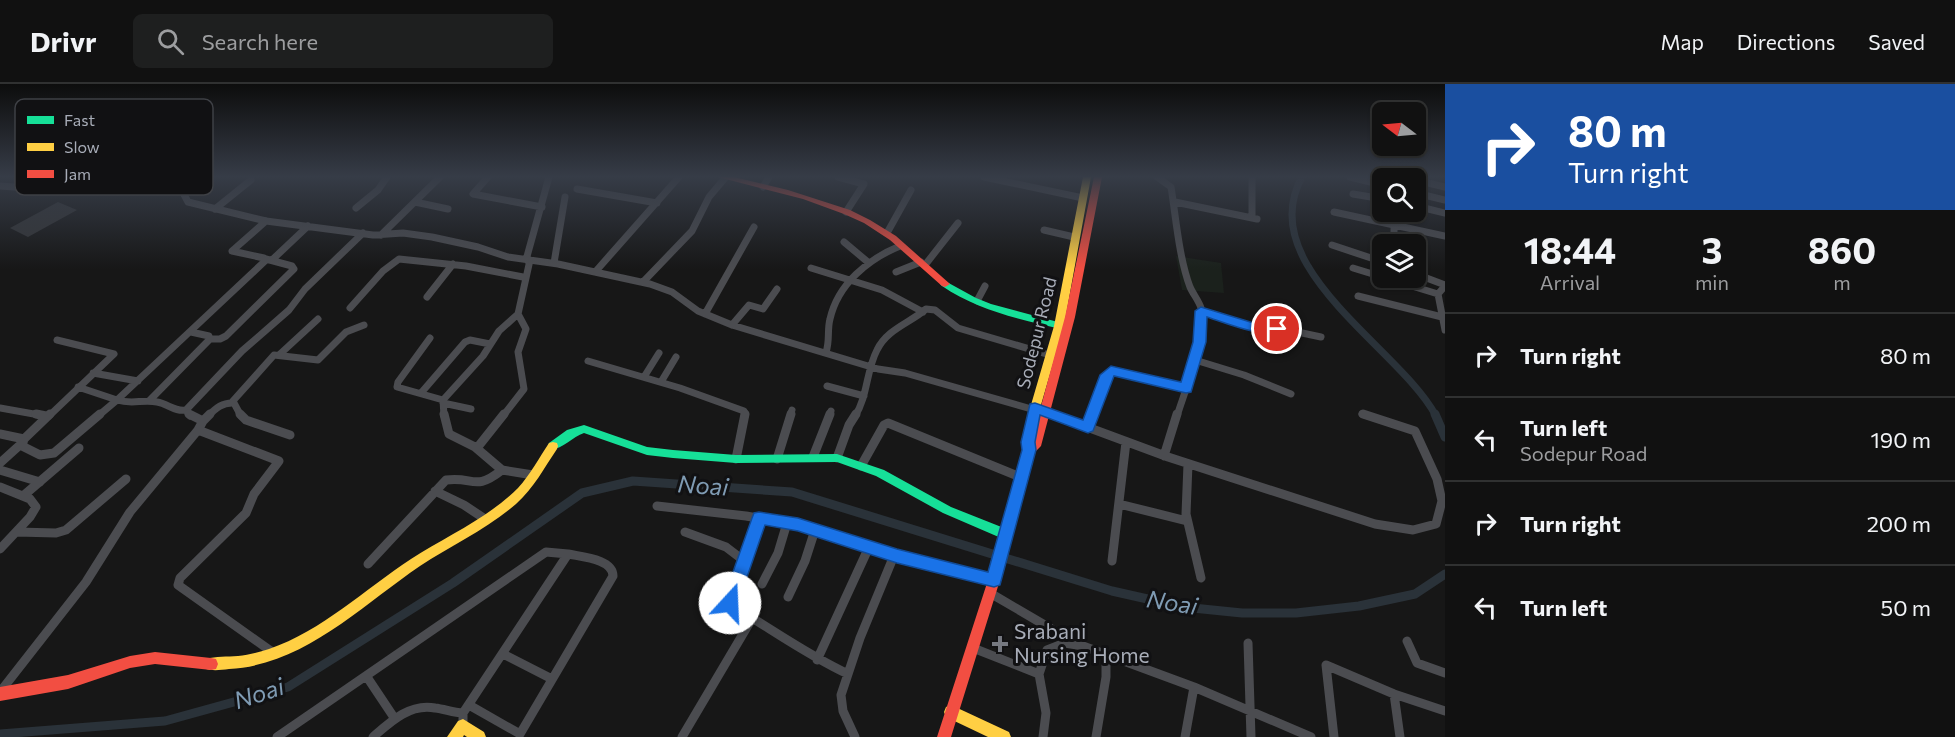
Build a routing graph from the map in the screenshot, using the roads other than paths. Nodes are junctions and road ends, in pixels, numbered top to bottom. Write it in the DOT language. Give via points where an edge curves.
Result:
graph roads {
  1 [pos="210,207"];
  2 [pos="409,207"];
  3 [pos="441,207"];
  4 [pos="542,207"];
  5 [pos="562,207"];
  6 [pos="652,207"];
  7 [pos="703,207"];
  8 [pos="834,207"];
  9 [pos="849,207"];
  10 [pos="901,207"];
  11 [pos="1081,207"];
  12 [pos="1091,207"];
  13 [pos="1176,207"];
  14 [pos="1202,207"];
  15 [pos="1254,207"];
  16 [pos="1426,208"];
  17 [pos="216,209"];
  18 [pos="448,209"];
  19 [pos="846,212"];
  20 [pos="1334,212"];
  21 [pos="1445,213"];
  22 [pos="266,221"];
  23 [pos="958,223"];
  24 [pos="1394,225"];
  25 [pos="308,226"];
  26 [pos="754,227"];
  27 [pos="1044,230"];
  28 [pos="363,233"];
  29 [pos="886,234"];
  30 [pos="1394,234"];
  31 [pos="381,235"];
  32 [pos="1445,236"];
  33 [pos="1074,237"];
  34 [pos="844,242"];
  35 [pos="1332,245"];
  36 [pos="900,246"];
  37 [pos="1372,258"];
  38 [pos="269,260"];
  39 [pos="528,260"];
  40 [pos="546,262"];
  41 [pos="869,263"];
  42 [pos="453,264"];
  43 [pos="923,264"];
  44 [pos="811,268"];
  45 [pos="1353,268"];
  46 [pos="596,271"];
  47 [pos="896,272"];
  48 [pos="523,277"];
  49 [pos="1426,278"];
  50 [pos="853,279"];
  51 [pos="643,282"];
  52 [pos="985,286"];
  53 [pos="1445,286"];
  54 [pos="777,289"];
  55 [pos="1438,294"];
  56 [pos="1358,296"];
  57 [pos="426,297"];
  58 [pos="977,301"];
  59 [pos="350,308"];
  60 [pos="1201,311"];
  61 [pos="923,312"];
  62 [pos="518,314"];
  63 [pos="705,314"];
  64 [pos="1442,317"];
  65 [pos="318,319"];
  66 [pos="364,325"];
  67 [pos="732,325"];
  68 [pos="1063,326"];
  69 [pos="1445,330"];
  70 [pos="191,332"];
  71 [pos="1321,337"];
  72 [pos="430,338"];
  73 [pos="210,339"];
  74 [pos="57,340"];
  75 [pos="490,344"];
  76 [pos="826,352"];
  77 [pos="659,353"];
  78 [pos="279,355"];
  79 [pos="1050,355"];
  80 [pos="676,357"];
  81 [pos="1195,360"];
  82 [pos="588,361"];
  83 [pos="873,366"];
  84 [pos="93,373"];
  85 [pos="644,377"];
  86 [pos="138,381"];
  87 [pos="661,382"];
  88 [pos="826,386"];
  89 [pos="78,387"];
  90 [pos="1186,388"];
  91 [pos="421,393"];
  92 [pos="1292,394"];
  93 [pos="864,396"];
  94 [pos="117,400"];
  95 [pos="149,400"];
  96 [pos="443,401"];
  97 [pos="232,402"];
  98 [pos="0,408"];
  99 [pos="471,409"];
  100 [pos="186,410"];
  101 [pos="792,410"];
  102 [pos="1040,410"];
  103 [pos="831,411"];
  104 [pos="1362,414"];
  105 [pos="46,416"];
  106 [pos="201,425"];
  107 [pos="1088,428"];
  108 [pos="0,434"];
  109 [pos="290,435"];
  110 [pos="23,441"];
  111 [pos="1126,442"];
  112 [pos="79,448"];
  113 [pos="477,448"];
  114 [pos="1164,456"];
  115 [pos="813,457"];
  116 [pos="837,458"];
  117 [pos="736,459"];
  118 [pos="777,459"];
  119 [pos="0,463"];
  120 [pos="1188,464"];
  121 [pos="861,466"];
  122 [pos="0,470"];
  123 [pos="502,470"];
  124 [pos="533,475"];
  125 [pos="1020,477"];
  126 [pos="126,479"];
  127 [pos="40,482"];
  128 [pos="0,487"];
  129 [pos="435,491"];
  130 [pos="23,496"];
  131 [pos="1119,504"];
  132 [pos="657,506"];
  133 [pos="759,518"];
  134 [pos="485,519"];
  135 [pos="1187,521"];
  136 [pos="788,523"];
  137 [pos="814,530"];
  138 [pos="17,532"];
  139 [pos="685,532"];
  140 [pos="1004,538"];
  141 [pos="869,547"];
  142 [pos="0,549"];
  143 [pos="568,554"];
  144 [pos="897,556"];
  145 [pos="743,560"];
  146 [pos="1112,561"];
  147 [pos="368,564"];
  148 [pos="995,575"];
  149 [pos="1201,578"];
  150 [pos="762,584"];
  151 [pos="990,593"];
  152 [pos="788,597"];
  153 [pos="753,617"];
  154 [pos="1407,641"];
  155 [pos="1065,643"];
  156 [pos="1248,643"];
  157 [pos="973,648"];
  158 [pos="275,654"];
  159 [pos="503,654"];
  160 [pos="1106,655"];
  161 [pos="817,660"];
  162 [pos="1445,673"];
  163 [pos="848,674"];
  164 [pos="1039,674"];
  165 [pos="367,677"];
  166 [pos="552,679"];
  167 [pos="1194,687"];
  168 [pos="0,693"];
  169 [pos="1394,694"];
  170 [pos="466,709"];
  171 [pos="1445,711"];
  172 [pos="951,712"];
  173 [pos="1252,714"];
  174 [pos="395,719"];
  175 [pos="463,726"];
  176 [pos="277,737"];
  177 [pos="373,737"];
  178 [pos="454,737"];
  179 [pos="479,737"];
  180 [pos="682,737"];
  181 [pos="855,737"];
  182 [pos="944,737"];
  183 [pos="1004,737"];
  184 [pos="1043,737"];
  185 [pos="1096,737"];
  186 [pos="1185,737"];
  187 [pos="1251,737"];
  188 [pos="1311,737"];
  189 [pos="1335,737"];
  190 [pos="1400,737"];
  1 -- 17 [label="street"];
  2 -- 31 [label="street"];
  3 -- 18 [label="street"];
  4 -- 39 [label="street"];
  5 -- 40 [label="street"];
  6 -- 46 [label="street"];
  7 -- 51 [label="street" via="695,227"];
  8 -- 19 [label="street"];
  9 -- 19 [label="street"];
  10 -- 29 [label="street"];
  11 -- 33 [label="street, Sodepur Road"];
  12 -- 68 [label="street"];
  13 -- 60 [label="street" via="1185,267"];
  14 -- 15 [label="street" via="1255,218"];
  16 -- 21 [label="street"];
  17 -- 22 [label="street"];
  19 -- 29 [label="street"];
  20 -- 24 [label="street"];
  22 -- 25 [label="street"];
  22 -- 38 [label="street" via="232,251"];
  23 -- 43 [label="street"];
  24 -- 30 [label="street"];
  24 -- 32 [label="street"];
  25 -- 28 [label="street"];
  25 -- 38 [label="street"];
  26 -- 63 [label="street"];
  27 -- 33 [label="street"];
  28 -- 31 [label="street"];
  28 -- 100 [label="street"];
  29 -- 36 [label="street"];
  31 -- 39 [label="street" via="432,237"];
  33 -- 68 [label="street, Sodepur Road"];
  34 -- 41 [label="street"];
  35 -- 37 [label="street"];
  36 -- 41 [label="street"];
  36 -- 43 [label="street"];
  38 -- 70 [label="street"];
  38 -- 73 [label="street" via="294,269 226,336"];
  39 -- 40 [label="street"];
  39 -- 48 [label="street"];
  40 -- 46 [label="street"];
  41 -- 50 [label="street"];
  42 -- 48 [label="street"];
  42 -- 57 [label="street"];
  42 -- 59 [label="street" via="399,259"];
  43 -- 47 [label="street"];
  43 -- 58 [label="street" via="948,286"];
  44 -- 50 [label="street"];
  45 -- 55 [label="street"];
  46 -- 51 [label="street"];
  48 -- 62 [label="street"];
  49 -- 53 [label="street"];
  50 -- 61 [label="street" via="899,296"];
  50 -- 76 [label="street" via="843,290 829,321 831,340"];
  51 -- 63 [label="street" via="672,292"];
  52 -- 58 [label="street"];
  53 -- 55 [label="street"];
  54 -- 67 [label="street" via="764,309 749,305"];
  55 -- 64 [label="street"];
  56 -- 64 [label="street"];
  58 -- 68 [label="street"];
  60 -- 71 [label="street" via="1256,328"];
  60 -- 81 [label="street"];
  61 -- 79 [label="street" via="935,310 958,328"];
  61 -- 83 [label="street" via="891,333 878,349"];
  62 -- 75 [label="street"];
  62 -- 113 [label="street" via="526,329 518,352 524,389"];
  63 -- 67 [label="street"];
  64 -- 69 [label="street"];
  65 -- 78 [label="street"];
  66 -- 78 [label="street" via="346,332 318,360"];
  67 -- 76 [label="street"];
  68 -- 79 [label="street, Sodepur Road"];
  68 -- 102 [label="street"];
  70 -- 73 [label="street"];
  70 -- 86 [label="street"];
  72 -- 91 [label="street" via="397,385"];
  73 -- 95 [label="street"];
  74 -- 84 [label="street" via="112,352 112,357"];
  75 -- 91 [label="street" via="465,342"];
  75 -- 96 [label="street"];
  76 -- 83 [label="street"];
  77 -- 85 [label="street"];
  78 -- 97 [label="street" via="270,358"];
  79 -- 102 [label="street, Sodepur Road"];
  80 -- 87 [label="street"];
  81 -- 90 [label="street"];
  81 -- 92 [label="street"];
  82 -- 85 [label="street"];
  83 -- 93 [label="street"];
  83 -- 102 [label="street"];
  84 -- 86 [label="street"];
  84 -- 89 [label="street"];
  85 -- 87 [label="street"];
  86 -- 94 [label="street"];
  87 -- 117 [label="street" via="744,411 746,418"];
  88 -- 93 [label="street"];
  89 -- 94 [label="street"];
  89 -- 105 [label="street"];
  90 -- 107 [label="street" via="1111,371"];
  90 -- 114 [label="street"];
  91 -- 96 [label="street"];
  93 -- 116 [label="street"];
  94 -- 95 [label="street" via="130,404"];
  94 -- 110 [label="street" via="54,453 40,455"];
  95 -- 100 [label="street"];
  96 -- 99 [label="street"];
  96 -- 113 [label="street" via="449,434"];
  97 -- 106 [label="street" via="226,402"];
  97 -- 109 [label="street" via="246,420"];
  98 -- 105 [label="street"];
  100 -- 106 [label="street"];
  101 -- 118 [label="street"];
  102 -- 107 [label="street"];
  102 -- 125 [label="street, Sodepur Road"];
  103 -- 115 [label="street"];
  104 -- 120 [label="street" via="1412,428 1419,437 1442,501 1439,518 1430,528 1409,531 1375,524"];
  105 -- 110 [label="street"];
  106 -- 158 [label="street" via="279,461 254,494 246,513 180,578 178,585"];
  106 -- 168 [label="street" via="130,512 86,582"];
  107 -- 111 [label="street"];
  108 -- 110 [label="street"];
  110 -- 119 [label="street"];
  111 -- 114 [label="street"];
  111 -- 131 [label="street"];
  112 -- 127 [label="street"];
  113 -- 123 [label="street"];
  114 -- 120 [label="street"];
  115 -- 116 [label="street"];
  115 -- 118 [label="street"];
  116 -- 121 [label="street"];
  117 -- 118 [label="street"];
  117 -- 124 [label="street" via="648,451 584,429 556,442"];
  120 -- 135 [label="street"];
  121 -- 125 [label="street" via="888,423"];
  121 -- 140 [label="street" via="880,472"];
  122 -- 127 [label="street"];
  123 -- 124 [label="street"];
  123 -- 129 [label="street" via="484,484 451,479"];
  124 -- 134 [label="street" via="522,491"];
  125 -- 140 [label="street, Sodepur Road"];
  126 -- 138 [label="street" via="66,530"];
  127 -- 130 [label="street"];
  128 -- 130 [label="street"];
  129 -- 134 [label="street"];
  129 -- 147 [label="street"];
  130 -- 138 [label="street" via="36,507"];
  131 -- 135 [label="street"];
  131 -- 146 [label="street"];
  132 -- 133 [label="street"];
  133 -- 136 [label="street"];
  133 -- 145 [label="street"];
  134 -- 158 [label="street" via="413,564 351,611"];
  135 -- 149 [label="street"];
  136 -- 137 [label="street"];
  136 -- 150 [label="street"];
  137 -- 141 [label="street"];
  137 -- 152 [label="street" via="806,561"];
  138 -- 142 [label="street"];
  139 -- 145 [label="street" via="730,548"];
  140 -- 148 [label="street, Sodepur Road"];
  141 -- 144 [label="street"];
  141 -- 161 [label="street"];
  143 -- 159 [label="street"];
  143 -- 165 [label="street" via="546,552"];
  143 -- 166 [label="street" via="608,564 613,576"];
  144 -- 148 [label="street"];
  144 -- 163 [label="street"];
  145 -- 153 [label="street" via="730,603"];
  148 -- 151 [label="street, Sodepur Road"];
  151 -- 155 [label="street" via="1060,634"];
  151 -- 157 [label="street, Sodepur Road"];
  153 -- 161 [label="street"];
  153 -- 180 [label="street"];
  154 -- 162 [label="street" via="1417,663"];
  155 -- 160 [label="street"];
  155 -- 164 [label="street" via="1047,650"];
  156 -- 173 [label="street"];
  157 -- 164 [label="street"];
  157 -- 172 [label="street, Sodepur Road"];
  158 -- 168 [label="street" via="229,664 155,658 68,682"];
  159 -- 166 [label="street"];
  159 -- 170 [label="street"];
  160 -- 167 [label="street"];
  160 -- 185 [label="street"];
  161 -- 163 [label="street"];
  163 -- 181 [label="street" via="840,704"];
  164 -- 184 [label="street" via="1046,713"];
  165 -- 174 [label="street"];
  165 -- 176 [label="street"];
  166 -- 170 [label="street" via="520,734"];
  167 -- 173 [label="street"];
  167 -- 186 [label="street"];
  169 -- 171 [label="street"];
  169 -- 189 [label="street" via="1326,665"];
  169 -- 190 [label="street"];
  170 -- 174 [label="street" via="452,714 421,706"];
  170 -- 175 [label="street"];
  172 -- 182 [label="street, Sodepur Road"];
  172 -- 183 [label="street"];
  173 -- 187 [label="street"];
  173 -- 188 [label="street"];
  174 -- 177 [label="street"];
  175 -- 178 [label="street"];
  175 -- 179 [label="street"];
}
